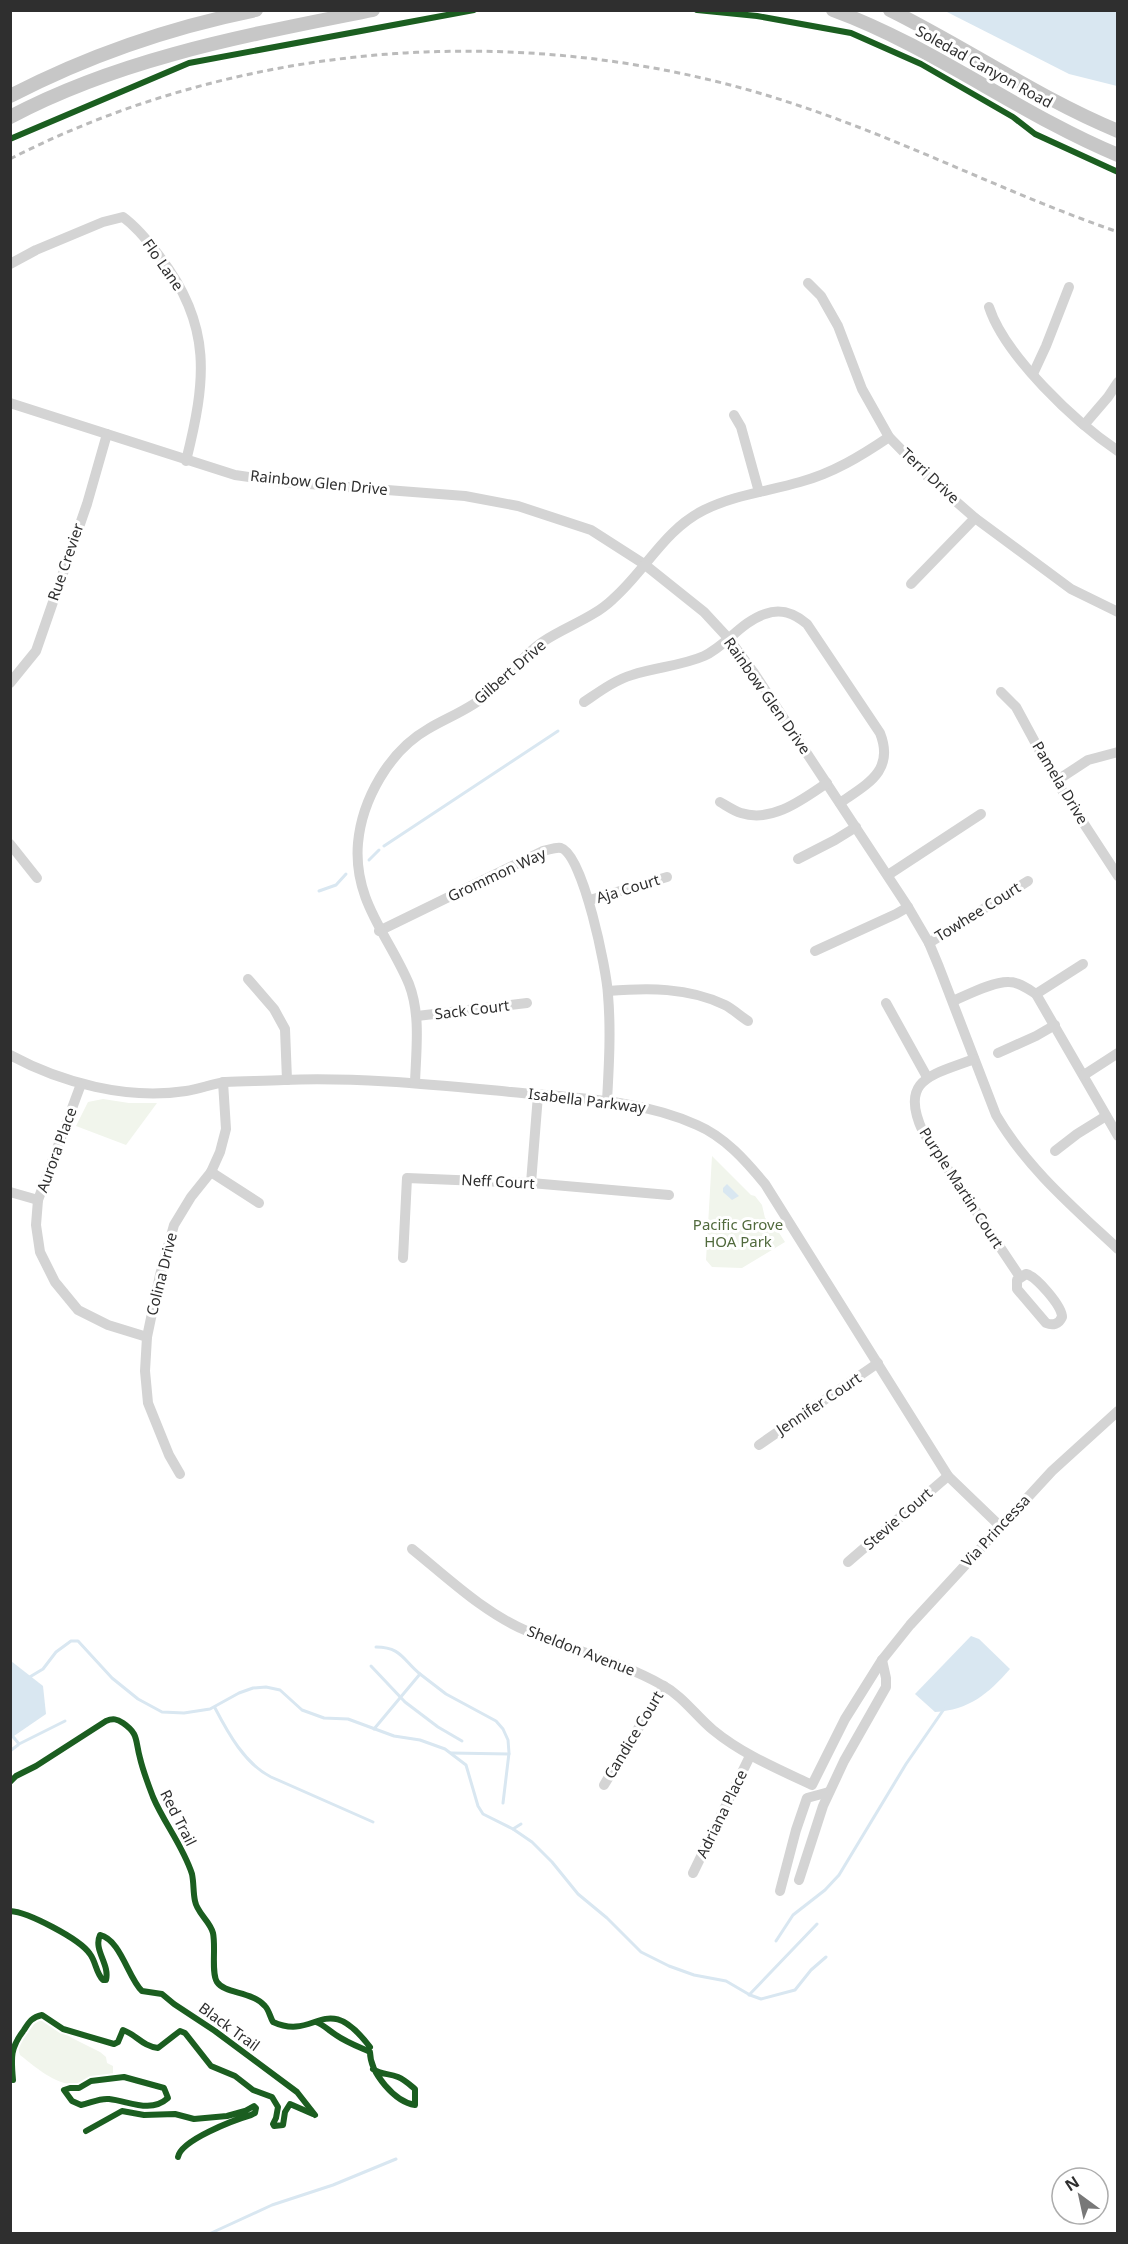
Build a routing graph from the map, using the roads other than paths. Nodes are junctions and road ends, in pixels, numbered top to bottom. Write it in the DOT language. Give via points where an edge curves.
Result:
graph roads {
  1 [pos="256,10"];
  2 [pos="373,10"];
  3 [pos="833,10"];
  4 [pos="890,10"];
  5 [pos="10,96"];
  6 [pos="10,117"];
  7 [pos="1118,131"];
  8 [pos="1118,155"];
  9 [pos="10,264"];
  10 [pos="808,283"];
  11 [pos="1069,286"];
  12 [pos="989,308"];
  13 [pos="1033,374"];
  14 [pos="1118,381"];
  15 [pos="10,403"];
  16 [pos="734,415"];
  17 [pos="1084,425"];
  18 [pos="107,434"];
  19 [pos="889,437"];
  20 [pos="1118,451"];
  21 [pos="186,461"];
  22 [pos="759,492"];
  23 [pos="975,518"];
  24 [pos="644,564"];
  25 [pos="911,584"];
  26 [pos="1118,612"];
  27 [pos="729,639"];
  28 [pos="10,683"];
  29 [pos="1001,692"];
  30 [pos="584,702"];
  31 [pos="1118,752"];
  32 [pos="1056,781"];
  33 [pos="827,783"];
  34 [pos="720,802"];
  35 [pos="840,803"];
  36 [pos="981,814"];
  37 [pos="856,827"];
  38 [pos="10,844"];
  39 [pos="798,859"];
  40 [pos="888,875"];
  41 [pos="1118,876"];
  42 [pos="667,877"];
  43 [pos="37,878"];
  44 [pos="1028,881"];
  45 [pos="590,900"];
  46 [pos="908,907"];
  47 [pos="380,931"];
  48 [pos="929,943"];
  49 [pos="814,951"];
  50 [pos="1083,964"];
  51 [pos="248,979"];
  52 [pos="608,991"];
  53 [pos="1036,994"];
  54 [pos="953,1001"];
  55 [pos="527,1003"];
  56 [pos="886,1003"];
  57 [pos="417,1016"];
  58 [pos="748,1022"];
  59 [pos="1055,1025"];
  60 [pos="998,1053"];
  61 [pos="1118,1053"];
  62 [pos="10,1055"];
  63 [pos="974,1059"];
  64 [pos="1084,1075"];
  65 [pos="927,1077"];
  66 [pos="287,1080"];
  67 [pos="223,1082"];
  68 [pos="415,1083"];
  69 [pos="81,1084"];
  70 [pos="537,1095"];
  71 [pos="607,1101"];
  72 [pos="1106,1116"];
  73 [pos="1118,1136"];
  74 [pos="1055,1151"];
  75 [pos="212,1172"];
  76 [pos="531,1183"];
  77 [pos="10,1192"];
  78 [pos="669,1195"];
  79 [pos="38,1200"];
  80 [pos="259,1203"];
  81 [pos="1118,1249"];
  82 [pos="402,1257"];
  83 [pos="1020,1277"];
  84 [pos="147,1337"];
  85 [pos="878,1363"];
  86 [pos="1118,1411"];
  87 [pos="759,1445"];
  88 [pos="180,1474"];
  89 [pos="948,1476"];
  90 [pos="1000,1526"];
  91 [pos="412,1549"];
  92 [pos="848,1562"];
  93 [pos="882,1660"];
  94 [pos="664,1686"];
  95 [pos="750,1756"];
  96 [pos="604,1785"];
  97 [pos="812,1785"];
  98 [pos="829,1792"];
  99 [pos="693,1873"];
  100 [pos="799,1880"];
  101 [pos="780,1891"];
  1 -- 5 [label="main road" via="209,20 105,54"];
  2 -- 6 [label="main road" via="215,42 114,72"];
  3 -- 8 [label="main road, Soledad Canyon Road" via="905,41 1054,125"];
  4 -- 7 [label="main road, Soledad Canyon Road"];
  9 -- 21 [label="street, Flo Lane" via="103,222 123,217 134,225 169,268 185,296 195,327 202,378"];
  10 -- 19 [label="street, Terri Drive" via="821,296 838,326 862,389"];
  11 -- 13 [label="street"];
  12 -- 13 [label="street" via="995,324"];
  13 -- 17 [label="street"];
  14 -- 17 [label="street"];
  15 -- 18 [label="street, Rainbow Glen Drive"];
  16 -- 22 [label="street"];
  17 -- 20 [label="street"];
  18 -- 21 [label="street, Rainbow Glen Drive"];
  18 -- 28 [label="street, Rue Crevier" via="36,651"];
  19 -- 22 [label="street, Gilbert Drive" via="831,472"];
  19 -- 23 [label="street, Terri Drive"];
  21 -- 24 [label="street, Rainbow Glen Drive" via="235,475 283,482 465,496 518,506 591,530"];
  22 -- 24 [label="street, Gilbert Drive" via="723,502 687,519"];
  23 -- 25 [label="street"];
  23 -- 26 [label="street, Terri Drive" via="1071,589"];
  24 -- 27 [label="street, Rainbow Glen Drive" via="704,612"];
  24 -- 47 [label="street, Gilbert Drive" via="613,599 531,650 490,693 426,730 393,760 367,806 358,844 359,873 367,905"];
  27 -- 30 [label="street" via="705,656 631,675"];
  27 -- 33 [label="street, Rainbow Glen Drive"];
  27 -- 35 [label="street" via="765,614 795,614 807,624 880,733 885,747 878,773"];
  29 -- 32 [label="street, Pamela Drive" via="1016,707"];
  31 -- 32 [label="street" via="1088,760"];
  32 -- 41 [label="street, Pamela Drive"];
  33 -- 34 [label="street" via="796,803 754,816"];
  33 -- 35 [label="street, Rainbow Glen Drive"];
  35 -- 37 [label="street, Rainbow Glen Drive"];
  36 -- 40 [label="street"];
  37 -- 39 [label="street"];
  37 -- 40 [label="street, Rainbow Glen Drive"];
  38 -- 43 [label="street"];
  40 -- 46 [label="street, Rainbow Glen Drive"];
  42 -- 45 [label="street, Aja Court"];
  44 -- 48 [label="street, Towhee Court"];
  45 -- 47 [label="street, Grommon Way" via="570,853 554,848"];
  45 -- 52 [label="street, Grommon Way"];
  46 -- 48 [label="street, Rainbow Glen Drive"];
  46 -- 49 [label="street"];
  47 -- 57 [label="street, Gilbert Drive" via="410,986"];
  48 -- 54 [label="street, Rainbow Glen Drive"];
  50 -- 53 [label="street"];
  51 -- 66 [label="street" via="269,1002 285,1029"];
  52 -- 58 [label="street" via="646,988 687,992 725,1005"];
  52 -- 71 [label="street, Grommon Way"];
  53 -- 54 [label="street" via="1010,982"];
  53 -- 59 [label="street"];
  54 -- 63 [label="street, Rainbow Glen Drive"];
  55 -- 57 [label="street, Sack Court"];
  56 -- 65 [label="street"];
  57 -- 68 [label="street, Gilbert Drive"];
  59 -- 60 [label="street"];
  59 -- 64 [label="street"];
  61 -- 64 [label="street"];
  62 -- 69 [label="street, Isabella Parkway"];
  63 -- 65 [label="street"];
  63 -- 81 [label="street, Rainbow Glen Drive" via="996,1115 1018,1150"];
  64 -- 72 [label="street"];
  65 -- 83 [label="street, Purple Martin Court" via="914,1099 923,1132"];
  66 -- 67 [label="street, Isabella Parkway"];
  66 -- 68 [label="street, Isabella Parkway"];
  67 -- 69 [label="street, Isabella Parkway" via="185,1091 149,1093"];
  67 -- 75 [label="street, Colina Drive" via="226,1130"];
  68 -- 70 [label="street, Isabella Parkway"];
  69 -- 79 [label="street, Aurora Place"];
  70 -- 71 [label="street, Isabella Parkway"];
  70 -- 76 [label="street"];
  71 -- 85 [label="street, Isabella Parkway" via="651,1109 698,1125 747,1162 782,1209"];
  72 -- 73 [label="street"];
  72 -- 74 [label="street"];
  75 -- 80 [label="street"];
  75 -- 84 [label="street, Colina Drive" via="174,1225"];
  76 -- 78 [label="street, Neff Court"];
  76 -- 82 [label="street, Neff Court" via="407,1178"];
  77 -- 79 [label="street"];
  79 -- 84 [label="street, Aurora Place" via="39,1252 55,1282 78,1310 108,1326"];
  83 -- 83 [label="street, Purple Martin Court" via="1017,1289 1044,1321 1049,1325 1059,1322 1063,1313 1060,1307 1032,1276"];
  84 -- 88 [label="street, Colina Drive" via="148,1403"];
  85 -- 87 [label="street, Jennifer Court"];
  85 -- 89 [label="street, Isabella Parkway"];
  86 -- 90 [label="street, Via Princessa" via="1052,1471"];
  89 -- 90 [label="street, Isabella Parkway"];
  89 -- 92 [label="street, Stevie Court"];
  90 -- 93 [label="street, Via Princessa"];
  91 -- 94 [label="street, Sheldon Avenue" via="485,1607 525,1630 618,1663"];
  93 -- 97 [label="street, Via Princessa" via="845,1719"];
  93 -- 98 [label="street" via="886,1678 883,1694"];
  94 -- 95 [label="street, Sheldon Avenue" via="687,1703 712,1730"];
  94 -- 96 [label="street, Candice Court"];
  95 -- 97 [label="street, Sheldon Avenue"];
  95 -- 99 [label="street, Adriana Place"];
  98 -- 100 [label="street"];
  98 -- 101 [label="street" via="807,1798"];
}
